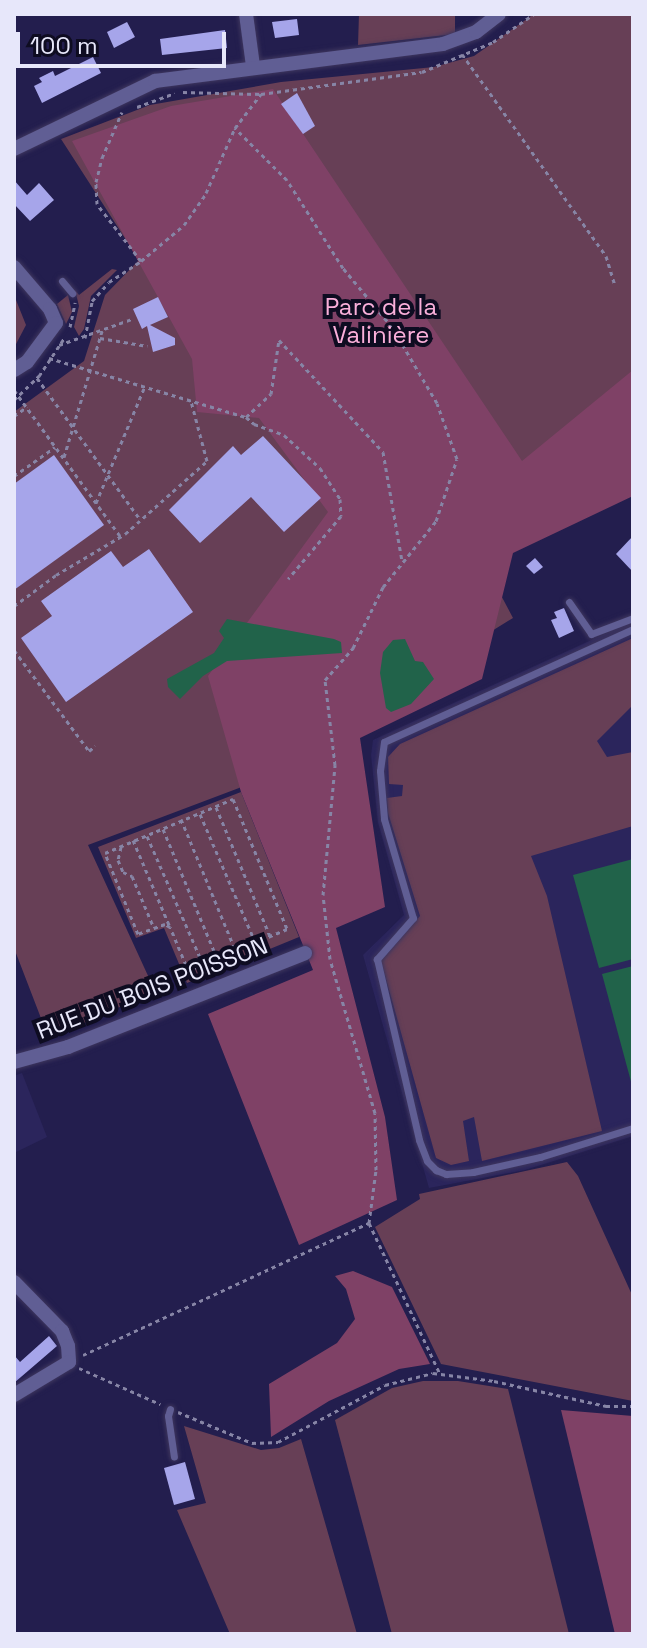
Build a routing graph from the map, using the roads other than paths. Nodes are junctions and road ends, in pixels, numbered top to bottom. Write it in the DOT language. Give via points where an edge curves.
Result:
graph roads {
  1 [pos="246,14"];
  2 [pos="499,14"];
  3 [pos="253,66"];
  4 [pos="14,149"];
  5 [pos="14,267"];
  6 [pos="62,281"];
  7 [pos="72,293"];
  8 [pos="14,370"];
  9 [pos="569,602"];
  10 [pos="633,618"];
  11 [pos="633,629"];
  12 [pos="305,953"];
  13 [pos="14,1062"];
  14 [pos="633,1128"];
  15 [pos="14,1282"];
  16 [pos="14,1395"];
  17 [pos="170,1409"];
  18 [pos="174,1457"];
  1 -- 3 [label="street"];
  2 -- 3 [label="street" via="476,32 454,40"];
  3 -- 4 [label="street" via="155,81"];
  5 -- 8 [label="street" via="56,323"];
  6 -- 7 [label="lane"];
  9 -- 10 [label="lane" via="591,634"];
  11 -- 14 [label="lane" via="384,742 384,819 413,918 377,959 419,1140 436,1170 473,1172"];
  12 -- 13 [label="street, RUE DU BOIS POISSON" via="68,1047"];
  15 -- 16 [label="street" via="62,1331 69,1362"];
  17 -- 18 [label="lane"];
}
